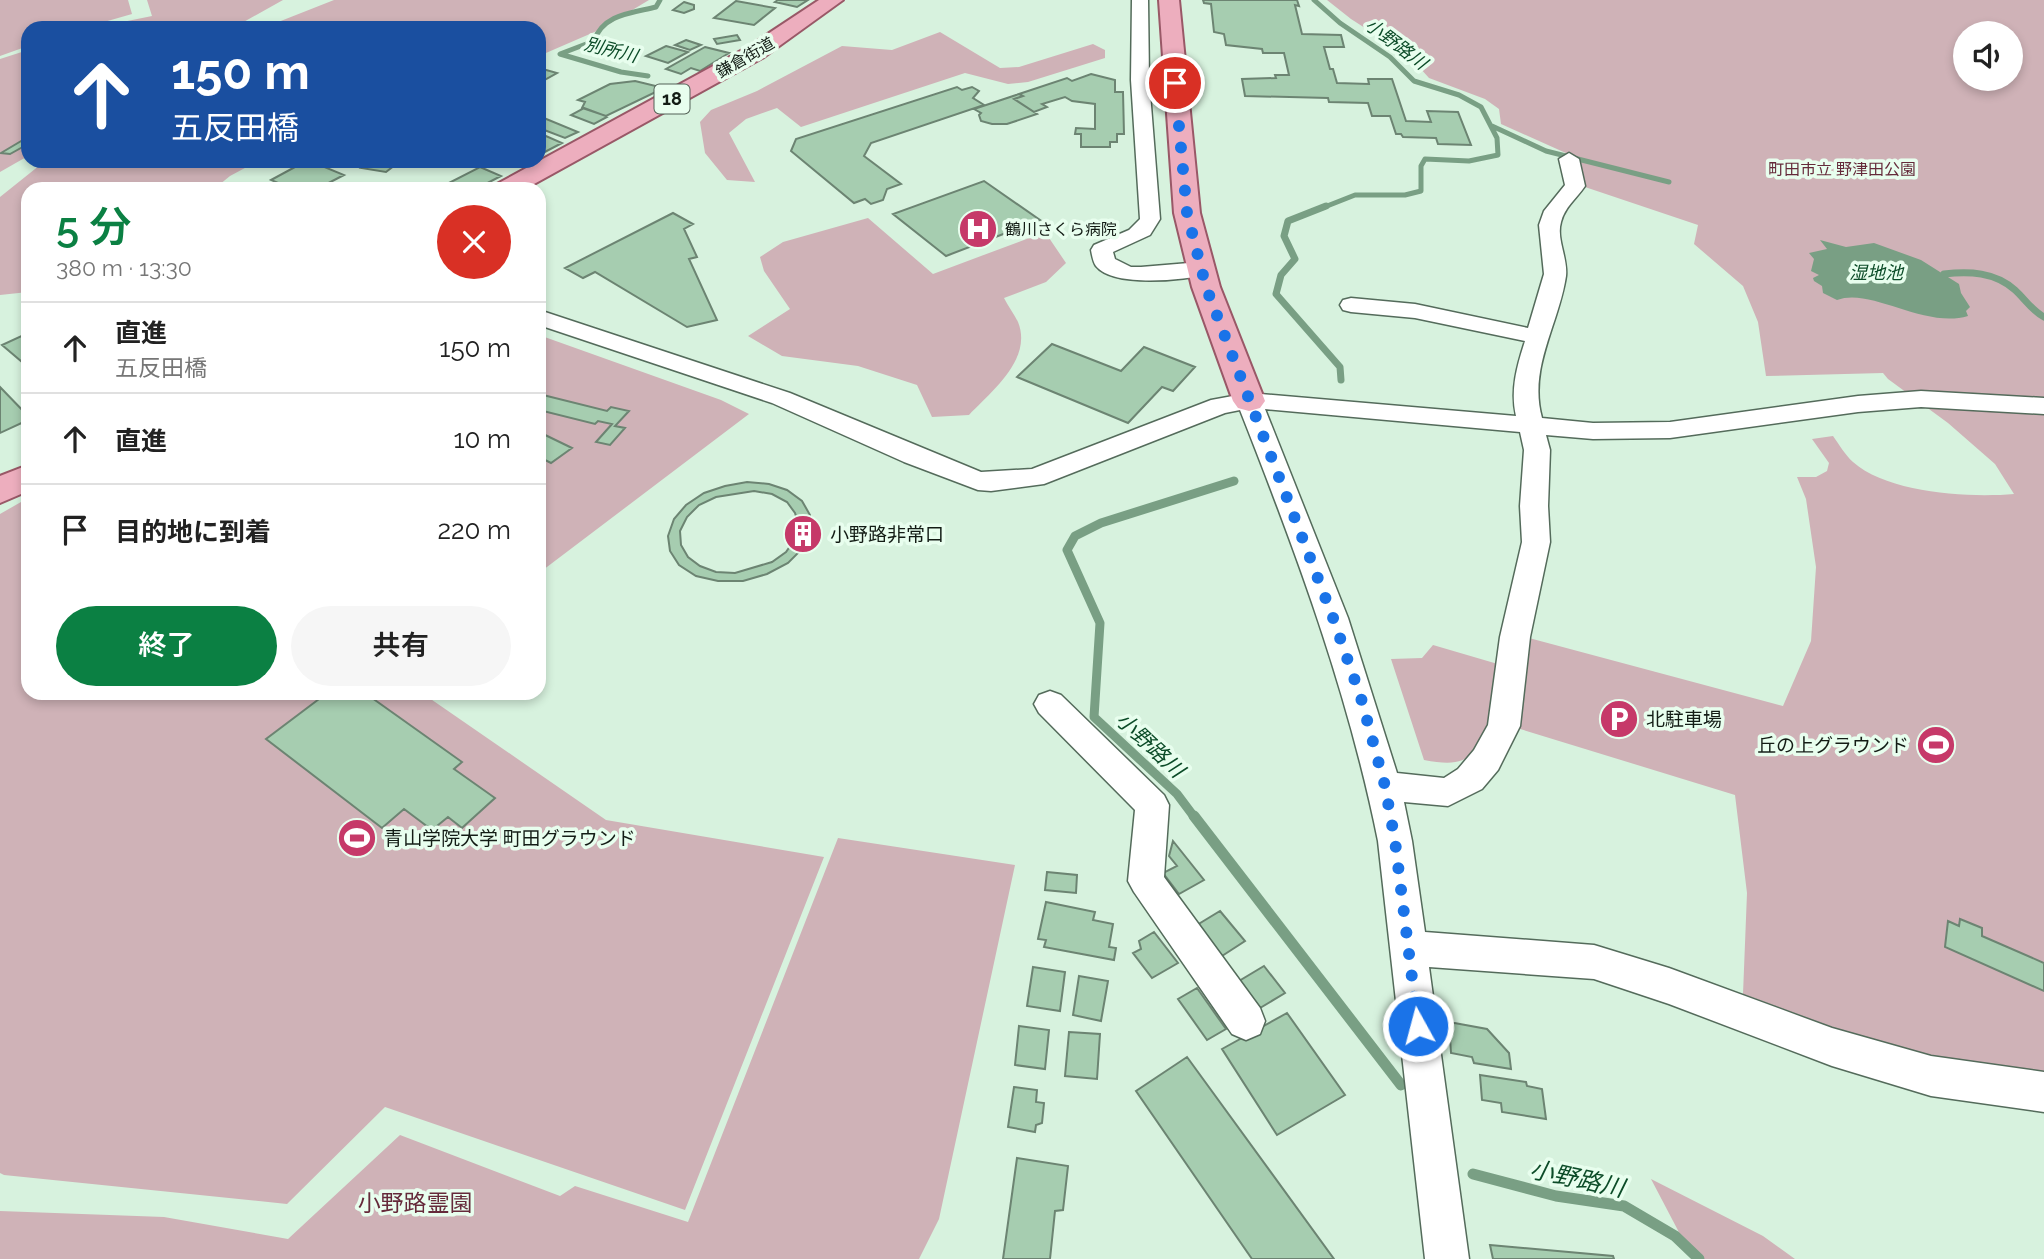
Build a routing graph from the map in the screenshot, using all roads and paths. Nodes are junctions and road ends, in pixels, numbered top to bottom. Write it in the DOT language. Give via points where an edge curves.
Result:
graph roads {
  1 [pos="1140,0"];
  2 [pos="1169,0"];
  3 [pos="842,3"];
  4 [pos="1569,159"];
  5 [pos="546,167"];
  6 [pos="544,168"];
  7 [pos="519,182"];
  8 [pos="546,188"];
  9 [pos="1200,269"];
  10 [pos="1351,305"];
  11 [pos="546,319"];
  12 [pos="1539,337"];
  13 [pos="1249,401"];
  14 [pos="2044,406"];
  15 [pos="1531,426"];
  16 [pos="21,454"];
  17 [pos="0,464"];
  18 [pos="21,480"];
  19 [pos="0,491"];
  20 [pos="1050,704"];
  21 [pos="1385,786"];
  22 [pos="1409,948"];
  23 [pos="1246,1021"];
  24 [pos="2044,1092"];
  25 [pos="1447,1259"];
  1 -- 9 [label="street" via="1140,80 1150,219 1141,233 1109,245 1102,256 1105,263 1127,273"];
  2 -- 9 [label="main road" via="1187,213"];
  3 -- 5 [label="main road, 鎌倉街道 / 18"];
  3 -- 8 [label="main road, 鎌倉街道 / 18" via="776,59"];
  4 -- 12 [label="street" via="1575,186 1554,211 1549,225 1555,274"];
  6 -- 7 [label="main road, 鎌倉街道 / 18"];
  9 -- 13 [label="main road"];
  10 -- 12 [label="street" via="1383,300"];
  11 -- 13 [label="street" via="781,398 978,481 1035,478 1200,411"];
  12 -- 15 [label="street" via="1527,374 1525,401"];
  13 -- 15 [label="street"];
  13 -- 21 [label="street" via="1361,698"];
  14 -- 15 [label="street" via="1921,399 1670,430"];
  15 -- 21 [label="street" via="1537,450 1536,542 1515,637 1504,726 1470,779 1448,792"];
  16 -- 17 [label="main road"];
  18 -- 19 [label="main road"];
  20 -- 23 [label="street" via="1152,805 1146,881"];
  21 -- 22 [label="street"];
  22 -- 24 [label="street" via="1594,962 1832,1047 1931,1076"];
  22 -- 25 [label="street"];
}
